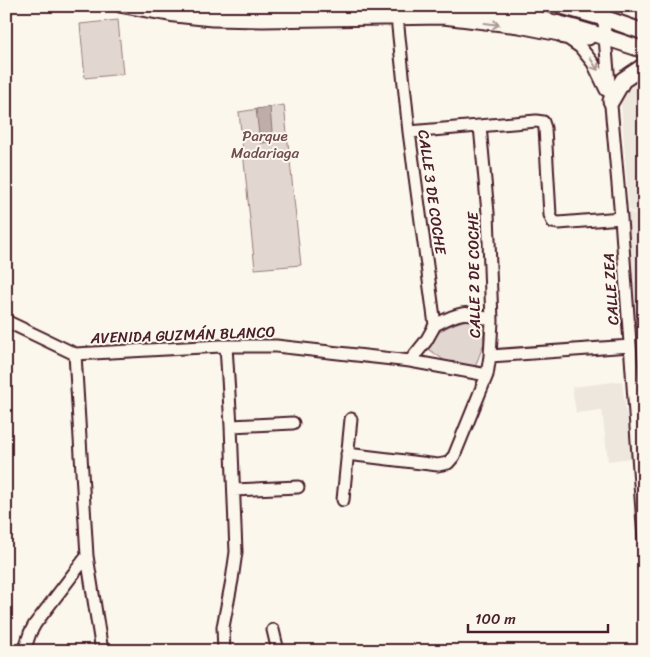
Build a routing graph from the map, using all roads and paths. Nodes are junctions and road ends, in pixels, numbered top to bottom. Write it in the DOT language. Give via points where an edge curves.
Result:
graph roads {
  1 [pos="120,6"];
  2 [pos="189,6"];
  3 [pos="562,6"];
  4 [pos="398,11"];
  5 [pos="605,12"];
  6 [pos="443,13"];
  7 [pos="644,32"];
  8 [pos="564,36"];
  9 [pos="605,38"];
  10 [pos="644,50"];
  11 [pos="644,66"];
  12 [pos="611,100"];
  13 [pos="480,126"];
  14 [pos="409,132"];
  15 [pos="621,218"];
  16 [pos="6,321"];
  17 [pos="492,321"];
  18 [pos="435,324"];
  19 [pos="226,346"];
  20 [pos="630,346"];
  21 [pos="75,354"];
  22 [pos="490,356"];
  23 [pos="410,361"];
  24 [pos="487,375"];
  25 [pos="351,419"];
  26 [pos="293,423"];
  27 [pos="231,426"];
  28 [pos="347,454"];
  29 [pos="298,486"];
  30 [pos="234,490"];
  31 [pos="343,500"];
  32 [pos="644,539"];
  33 [pos="87,556"];
  34 [pos="273,630"];
  35 [pos="24,651"];
  36 [pos="102,651"];
  37 [pos="224,651"];
  38 [pos="278,651"];
  1 -- 4 [label="street" via="212,20 263,21"];
  2 -- 4 [label="main road" via="243,10"];
  3 -- 5 [label="main road"];
  4 -- 6 [label="main road"];
  4 -- 6 [label="main road"];
  4 -- 14 [label="street, CALLE 3 DE COCHE"];
  5 -- 7 [label="main road"];
  5 -- 9 [label="street, CALLE ZEA"];
  6 -- 8 [label="street, one-way"];
  6 -- 9 [label="main road" via="469,9 528,16"];
  8 -- 9 [label="main road"];
  8 -- 12 [label="street, one-way" via="590,57"];
  9 -- 10 [label="main road"];
  9 -- 12 [label="street, CALLE ZEA"];
  11 -- 12 [label="main road" via="623,80"];
  12 -- 15 [label="street, CALLE ZEA"];
  13 -- 14 [label="street"];
  13 -- 15 [label="street" via="543,122 552,222"];
  13 -- 17 [label="street, CALLE 2 DE COCHE" via="488,213"];
  14 -- 18 [label="street, CALLE 3 DE COCHE"];
  15 -- 20 [label="street, CALLE ZEA"];
  16 -- 21 [label="street, AVENIDA GUZMÁN BLANCO"];
  17 -- 18 [label="street" via="476,313 454,315"];
  17 -- 22 [label="street, CALLE 2 DE COCHE"];
  18 -- 23 [label="street"];
  19 -- 21 [label="street, AVENIDA GUZMÁN BLANCO"];
  19 -- 23 [label="street, AVENIDA GUZMÁN BLANCO" via="276,346"];
  19 -- 27 [label="street"];
  20 -- 22 [label="street"];
  20 -- 32 [label="street, CALLE ZEA"];
  21 -- 33 [label="street"];
  22 -- 24 [label="street, CALLE 2 DE COCHE"];
  23 -- 24 [label="street, AVENIDA GUZMÁN BLANCO"];
  24 -- 28 [label="street, CALLE 2 DE COCHE" via="454,456 448,463 438,465"];
  25 -- 28 [label="street"];
  26 -- 27 [label="street"];
  27 -- 30 [label="street"];
  28 -- 31 [label="street"];
  29 -- 30 [label="street"];
  30 -- 37 [label="street" via="236,552 223,627"];
  33 -- 35 [label="street" via="34,624"];
  33 -- 36 [label="street"];
  34 -- 38 [label="street"];
}
